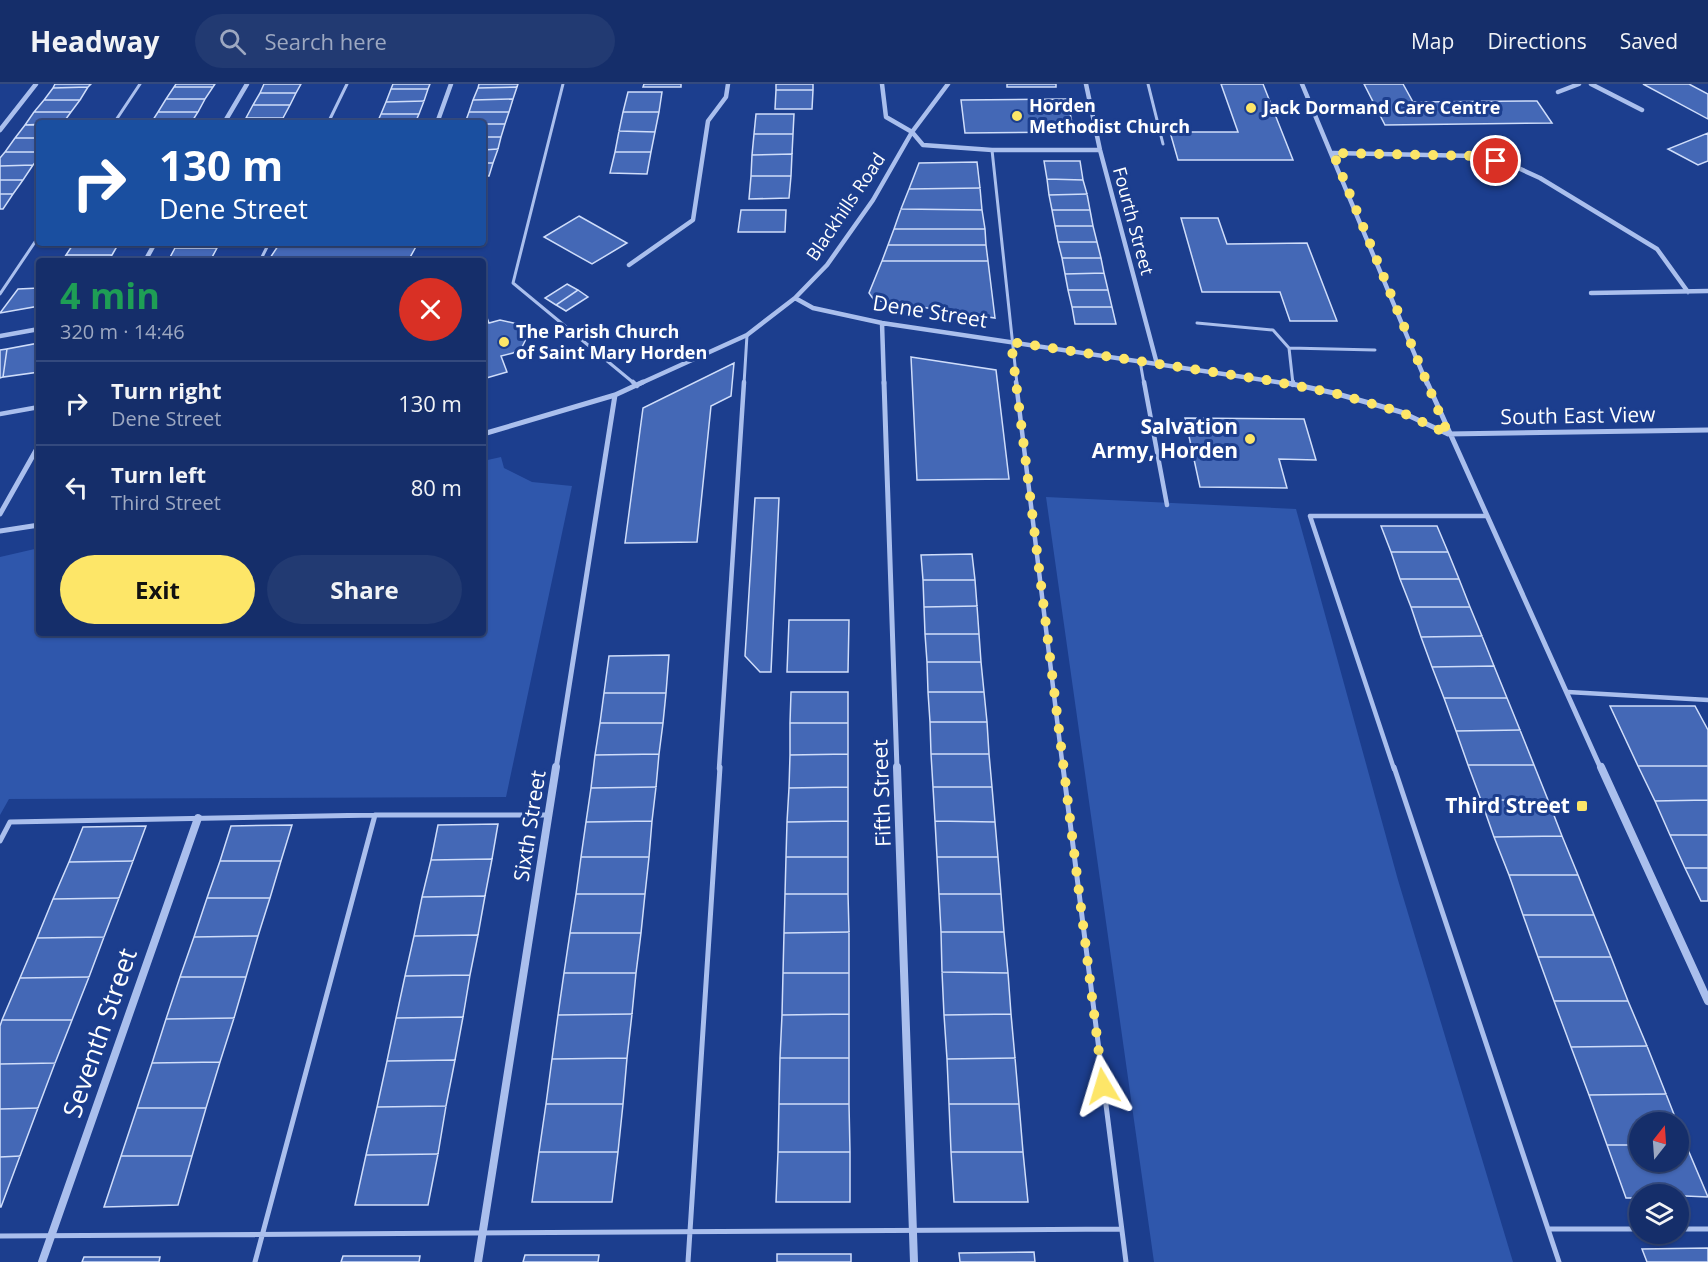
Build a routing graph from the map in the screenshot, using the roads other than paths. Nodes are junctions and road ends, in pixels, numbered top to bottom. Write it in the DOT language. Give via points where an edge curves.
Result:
graph roads {
  1 [pos="36,84"];
  2 [pos="140,84"];
  3 [pos="247,84"];
  4 [pos="347,84"];
  5 [pos="451,84"];
  6 [pos="563,84"];
  7 [pos="728,84"];
  8 [pos="882,84"];
  9 [pos="948,84"];
  10 [pos="1086,84"];
  11 [pos="1148,84"];
  12 [pos="1302,84"];
  13 [pos="1579,84"];
  14 [pos="1591,84"];
  15 [pos="1558,92"];
  16 [pos="1642,110"];
  17 [pos="116,120"];
  18 [pos="226,120"];
  19 [pos="329,120"];
  20 [pos="438,120"];
  21 [pos="0,130"];
  22 [pos="912,132"];
  23 [pos="1163,144"];
  24 [pos="992,150"];
  25 [pos="1100,150"];
  26 [pos="1333,153"];
  27 [pos="36,240"];
  28 [pos="629,265"];
  29 [pos="1708,291"];
  30 [pos="1688,292"];
  31 [pos="1591,293"];
  32 [pos="0,294"];
  33 [pos="795,298"];
  34 [pos="882,323"];
  35 [pos="1197,323"];
  36 [pos="36,330"];
  37 [pos="747,335"];
  38 [pos="0,336"];
  39 [pos="1011,342"];
  40 [pos="1289,348"];
  41 [pos="1376,350"];
  42 [pos="1140,361"];
  43 [pos="1157,364"];
  44 [pos="1293,385"];
  45 [pos="638,386"];
  46 [pos="615,395"];
  47 [pos="36,408"];
  48 [pos="0,414"];
  49 [pos="1708,430"];
  50 [pos="486,433"];
  51 [pos="1448,434"];
  52 [pos="36,451"];
  53 [pos="1167,505"];
  54 [pos="0,513"];
  55 [pos="1487,516"];
  56 [pos="36,525"];
  57 [pos="0,531"];
  58 [pos="1568,692"];
  59 [pos="1708,700"];
  60 [pos="375,815"];
  61 [pos="548,815"];
  62 [pos="198,818"];
  63 [pos="0,839"];
  64 [pos="1708,1001"];
  65 [pos="1121,1229"];
  66 [pos="1548,1229"];
  67 [pos="1629,1229"];
  68 [pos="1689,1229"];
  69 [pos="1708,1229"];
  70 [pos="914,1231"];
  71 [pos="690,1232"];
  72 [pos="483,1234"];
  73 [pos="263,1235"];
  74 [pos="0,1236"];
  75 [pos="52,1236"];
  76 [pos="42,1262"];
  77 [pos="255,1262"];
  78 [pos="478,1262"];
  79 [pos="688,1262"];
  80 [pos="914,1262"];
  81 [pos="1126,1262"];
  82 [pos="1559,1262"];
  1 -- 21 [label="street"];
  2 -- 17 [label="lane"];
  3 -- 18 [label="street"];
  4 -- 19 [label="lane"];
  5 -- 20 [label="street"];
  6 -- 45 [label="lane" via="513,283"];
  7 -- 28 [label="street" via="726,97 708,121 693,220"];
  8 -- 22 [label="street" via="886,117"];
  9 -- 22 [label="street, Blackhills Road"];
  10 -- 25 [label="street, Fourth Street"];
  11 -- 23 [label="lane"];
  12 -- 26 [label="street"];
  13 -- 15 [label="street"];
  14 -- 16 [label="street"];
  22 -- 24 [label="street" via="923,145"];
  22 -- 33 [label="street, Blackhills Road" via="827,265"];
  24 -- 25 [label="street"];
  24 -- 39 [label="lane"];
  25 -- 43 [label="street, Fourth Street"];
  26 -- 30 [label="street" via="1476,156 1516,167 1657,249"];
  26 -- 51 [label="street"];
  27 -- 32 [label="lane"];
  29 -- 30 [label="street"];
  30 -- 31 [label="street"];
  33 -- 34 [label="street, Dene Street" via="813,308"];
  33 -- 37 [label="street, Blackhills Road"];
  34 -- 39 [label="street, Dene Street"];
  34 -- 70 [label="street, Fifth Street"];
  35 -- 40 [label="lane" via="1273,330"];
  36 -- 38 [label="street"];
  37 -- 45 [label="street, Blackhills Road"];
  37 -- 71 [label="lane"];
  39 -- 42 [label="street, Dene Street"];
  39 -- 65 [label="lane"];
  40 -- 41 [label="lane"];
  40 -- 44 [label="lane"];
  42 -- 43 [label="street, Dene Street"];
  42 -- 53 [label="lane"];
  43 -- 44 [label="street, Dene Street"];
  44 -- 51 [label="street, Dene Street" via="1401,412"];
  45 -- 46 [label="street, Blackhills Road"];
  46 -- 50 [label="street, Blackhills Road"];
  46 -- 61 [label="street, Sixth Street"];
  47 -- 48 [label="lane"];
  49 -- 51 [label="street, South East View"];
  51 -- 55 [label="street"];
  52 -- 54 [label="street"];
  55 -- 58 [label="street"];
  55 -- 66 [label="lane" via="1310,516"];
  56 -- 57 [label="street"];
  58 -- 59 [label="lane"];
  58 -- 64 [label="street"];
  60 -- 61 [label="lane"];
  60 -- 62 [label="lane"];
  60 -- 73 [label="lane"];
  61 -- 72 [label="street, Sixth Street"];
  62 -- 63 [label="lane" via="10,822"];
  62 -- 75 [label="street, Seventh Street"];
  65 -- 70 [label="lane"];
  65 -- 81 [label="lane"];
  66 -- 67 [label="lane"];
  66 -- 82 [label="lane"];
  68 -- 69 [label="lane"];
  70 -- 71 [label="lane"];
  70 -- 80 [label="street, Fifth Street"];
  71 -- 72 [label="lane"];
  71 -- 79 [label="lane"];
  72 -- 73 [label="lane"];
  72 -- 78 [label="street, Sixth Street"];
  73 -- 75 [label="lane"];
  73 -- 77 [label="lane"];
  74 -- 75 [label="lane"];
  75 -- 76 [label="street, Seventh Street"];
}
